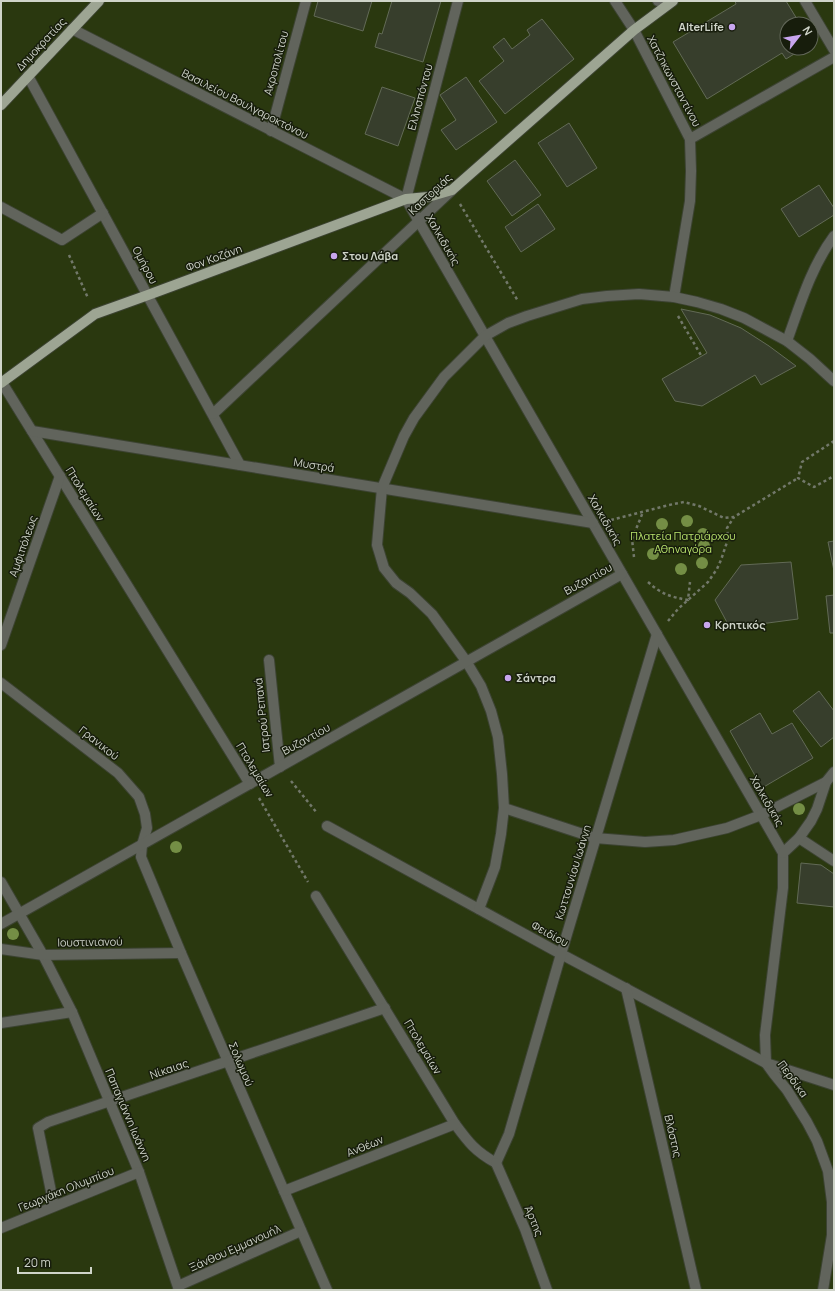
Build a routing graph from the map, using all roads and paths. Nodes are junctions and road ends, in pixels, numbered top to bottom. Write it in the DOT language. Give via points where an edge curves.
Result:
graph roads {
  1 [pos="99,1"];
  2 [pos="306,1"];
  3 [pos="458,1"];
  4 [pos="615,1"];
  5 [pos="658,1"];
  6 [pos="805,1"];
  7 [pos="670,3"];
  8 [pos="72,29"];
  9 [pos="634,30"];
  10 [pos="834,50"];
  11 [pos="834,57"];
  12 [pos="28,76"];
  13 [pos="1,104"];
  14 [pos="271,131"];
  15 [pos="690,139"];
  16 [pos="452,190"];
  17 [pos="406,199"];
  18 [pos="1,207"];
  19 [pos="103,213"];
  20 [pos="419,221"];
  21 [pos="834,236"];
  22 [pos="62,240"];
  23 [pos="148,295"];
  24 [pos="674,297"];
  25 [pos="95,314"];
  26 [pos="527,316"];
  27 [pos="485,336"];
  28 [pos="787,341"];
  29 [pos="702,357"];
  30 [pos="834,381"];
  31 [pos="1,382"];
  32 [pos="213,414"];
  33 [pos="32,431"];
  34 [pos="834,441"];
  35 [pos="240,465"];
  36 [pos="60,476"];
  37 [pos="834,476"];
  38 [pos="798,478"];
  39 [pos="382,488"];
  40 [pos="643,511"];
  41 [pos="734,517"];
  42 [pos="592,523"];
  43 [pos="622,574"];
  44 [pos="646,580"];
  45 [pos="690,582"];
  46 [pos="688,600"];
  47 [pos="657,634"];
  48 [pos="1,645"];
  49 [pos="268,660"];
  50 [pos="466,662"];
  51 [pos="1,683"];
  52 [pos="280,767"];
  53 [pos="834,772"];
  54 [pos="826,782"];
  55 [pos="250,784"];
  56 [pos="504,808"];
  57 [pos="761,815"];
  58 [pos="327,826"];
  59 [pos="595,838"];
  60 [pos="799,838"];
  61 [pos="142,845"];
  62 [pos="783,853"];
  63 [pos="834,861"];
  64 [pos="1,882"];
  65 [pos="316,896"];
  66 [pos="479,909"];
  67 [pos="20,913"];
  68 [pos="1,924"];
  69 [pos="1,949"];
  70 [pos="181,953"];
  71 [pos="561,954"];
  72 [pos="44,955"];
  73 [pos="626,988"];
  74 [pos="385,1008"];
  75 [pos="72,1012"];
  76 [pos="1,1023"];
  77 [pos="228,1062"];
  78 [pos="766,1063"];
  79 [pos="834,1085"];
  80 [pos="110,1102"];
  81 [pos="455,1124"];
  82 [pos="496,1163"];
  83 [pos="139,1172"];
  84 [pos="284,1191"];
  85 [pos="54,1206"];
  86 [pos="1,1228"];
  87 [pos="301,1231"];
  88 [pos="178,1288"];
  89 [pos="327,1290"];
  90 [pos="547,1290"];
  91 [pos="696,1290"];
  92 [pos="823,1290"];
  1 -- 8 [label="main road, Δημοκρατίας"];
  2 -- 14 [label="street, Ακροπολίτου"];
  3 -- 17 [label="street, Ελλησπόντου"];
  4 -- 9 [label="street, Χατζηκωνσταντίνου"];
  5 -- 7 [label="street"];
  6 -- 10 [label="street"];
  7 -- 9 [label="main road, Καστοριάς"];
  8 -- 12 [label="main road, Δημοκρατίας"];
  8 -- 14 [label="street, Βασιλείου Βουλγαροκτόνου"];
  9 -- 15 [label="street, Χατζηκωνσταντίνου"];
  9 -- 16 [label="main road, Καστοριάς"];
  11 -- 15 [label="street"];
  12 -- 13 [label="main road, Δημοκρατίας"];
  12 -- 19 [label="street, Ομήρου"];
  14 -- 17 [label="street, Βασιλείου Βουλγαροκτόνου"];
  15 -- 24 [label="street, Χατζηκωνσταντίνου" via="690,201"];
  16 -- 17 [label="main road, Φον Κοζάνη"];
  16 -- 20 [label="street, Καστοριάς"];
  16 -- 26 [label="path"];
  17 -- 20 [label="street, Χαλκιδικής"];
  17 -- 23 [label="main road, Φον Κοζάνη"];
  18 -- 22 [label="street"];
  19 -- 22 [label="street"];
  19 -- 23 [label="street, Ομήρου"];
  20 -- 27 [label="street, Χαλκιδικής"];
  20 -- 32 [label="street, Καστοριάς"];
  21 -- 28 [label="street" via="826,246 802,297"];
  22 -- 25 [label="path"];
  23 -- 25 [label="main road, Φον Κοζάνη"];
  23 -- 32 [label="street, Ομήρου"];
  24 -- 26 [label="street" via="639,294 582,299"];
  24 -- 28 [label="street" via="721,309"];
  24 -- 29 [label="path" via="673,308"];
  25 -- 31 [label="main road, Φον Κοζάνη"];
  26 -- 27 [label="street"];
  27 -- 39 [label="street" via="444,377 418,412 404,436"];
  27 -- 42 [label="street, Χαλκιδικής"];
  28 -- 30 [label="street"];
  31 -- 33 [label="street, Πτολεμαίων"];
  32 -- 35 [label="street, Ομήρου"];
  33 -- 35 [label="street, Μυστρά"];
  33 -- 36 [label="street, Πτολεμαίων"];
  34 -- 38 [label="path" via="802,462"];
  35 -- 39 [label="street, Μυστρά"];
  36 -- 48 [label="street, Αμφιπόλεως"];
  36 -- 55 [label="street, Πτολεμαίων"];
  37 -- 38 [label="path" via="814,487"];
  38 -- 41 [label="path"];
  39 -- 42 [label="street, Μυστρά"];
  39 -- 50 [label="street" via="376,545 384,568 396,583 432,614"];
  40 -- 41 [label="path" via="684,502 724,518"];
  40 -- 42 [label="path"];
  40 -- 43 [label="path" via="632,540 635,566"];
  41 -- 46 [label="path" via="727,528 728,539 717,569 708,582"];
  42 -- 43 [label="street, Χαλκιδικής"];
  43 -- 47 [label="street, Χαλκιδικής"];
  43 -- 50 [label="street, Βυζαντίου"];
  44 -- 46 [label="path" via="672,597"];
  45 -- 46 [label="path"];
  46 -- 47 [label="path"];
  47 -- 57 [label="street, Χαλκιδικής"];
  47 -- 59 [label="street, Κωττουνίου Ιωάννη"];
  49 -- 52 [label="street, Ιατρού Ρεπανά"];
  50 -- 52 [label="street, Βυζαντίου"];
  50 -- 56 [label="street" via="481,686 498,737"];
  51 -- 61 [label="street, Γρανικού" via="118,773 139,797 147,828"];
  52 -- 55 [label="street, Βυζαντίου"];
  52 -- 58 [label="path"];
  53 -- 54 [label="street"];
  54 -- 57 [label="street"];
  54 -- 60 [label="street" via="817,809"];
  55 -- 61 [label="street, Βυζαντίου"];
  55 -- 65 [label="path, Πτολεμαίων"];
  56 -- 59 [label="street"];
  56 -- 66 [label="street" via="495,867"];
  57 -- 59 [label="street" via="727,828 674,840 645,842"];
  57 -- 62 [label="street, Χαλκιδικής"];
  58 -- 66 [label="street, Φειδίου"];
  59 -- 71 [label="street, Κωττουνίου Ιωάννη"];
  60 -- 62 [label="street"];
  60 -- 63 [label="street"];
  61 -- 67 [label="street, Βυζαντίου"];
  61 -- 70 [label="street, Σολωμού" via="141,857"];
  62 -- 78 [label="street, Περδίκα" via="783,888 765,1034"];
  64 -- 67 [label="street"];
  65 -- 74 [label="street, Πτολεμαίων"];
  66 -- 71 [label="street, Φειδίου"];
  67 -- 68 [label="street, Βυζαντίου"];
  67 -- 72 [label="street"];
  69 -- 72 [label="street, Ιουστινιανού"];
  70 -- 72 [label="street, Ιουστινιανού"];
  70 -- 77 [label="street, Σολωμού"];
  71 -- 73 [label="street, Φειδίου"];
  71 -- 82 [label="street, Κωττουνίου Ιωάννη" via="509,1134"];
  72 -- 75 [label="street, Παπαγιάννη Ιωάννη"];
  73 -- 78 [label="street, Φειδίου"];
  73 -- 91 [label="street, Βλάστης"];
  74 -- 77 [label="street, Νίκαιας"];
  74 -- 81 [label="street, Πτολεμαίων"];
  75 -- 76 [label="street"];
  75 -- 80 [label="street, Παπαγιάννη Ιωάννη"];
  77 -- 80 [label="street, Νίκαιας"];
  77 -- 84 [label="street, Σολωμού"];
  78 -- 79 [label="street, Φειδίου"];
  78 -- 92 [label="street, Περδίκα" via="802,1112 817,1141 828,1171 832,1202 832,1235"];
  80 -- 83 [label="street, Παπαγιάννη Ιωάννη"];
  80 -- 85 [label="street, Νίκαιας" via="48,1122 38,1128"];
  81 -- 82 [label="street, Πτολεμαίων" via="469,1143"];
  81 -- 84 [label="street, Ανθέων"];
  82 -- 90 [label="street, Άρτης"];
  83 -- 85 [label="street, Γεωργάκη Ολυμπίου"];
  83 -- 88 [label="street, Παπαγιάννη Ιωάννη"];
  84 -- 87 [label="street, Σολωμού"];
  85 -- 86 [label="street, Γεωργάκη Ολυμπίου"];
  87 -- 88 [label="street, Ξάνθου Εμμανουήλ"];
  87 -- 89 [label="street, Σολωμού"];
}
